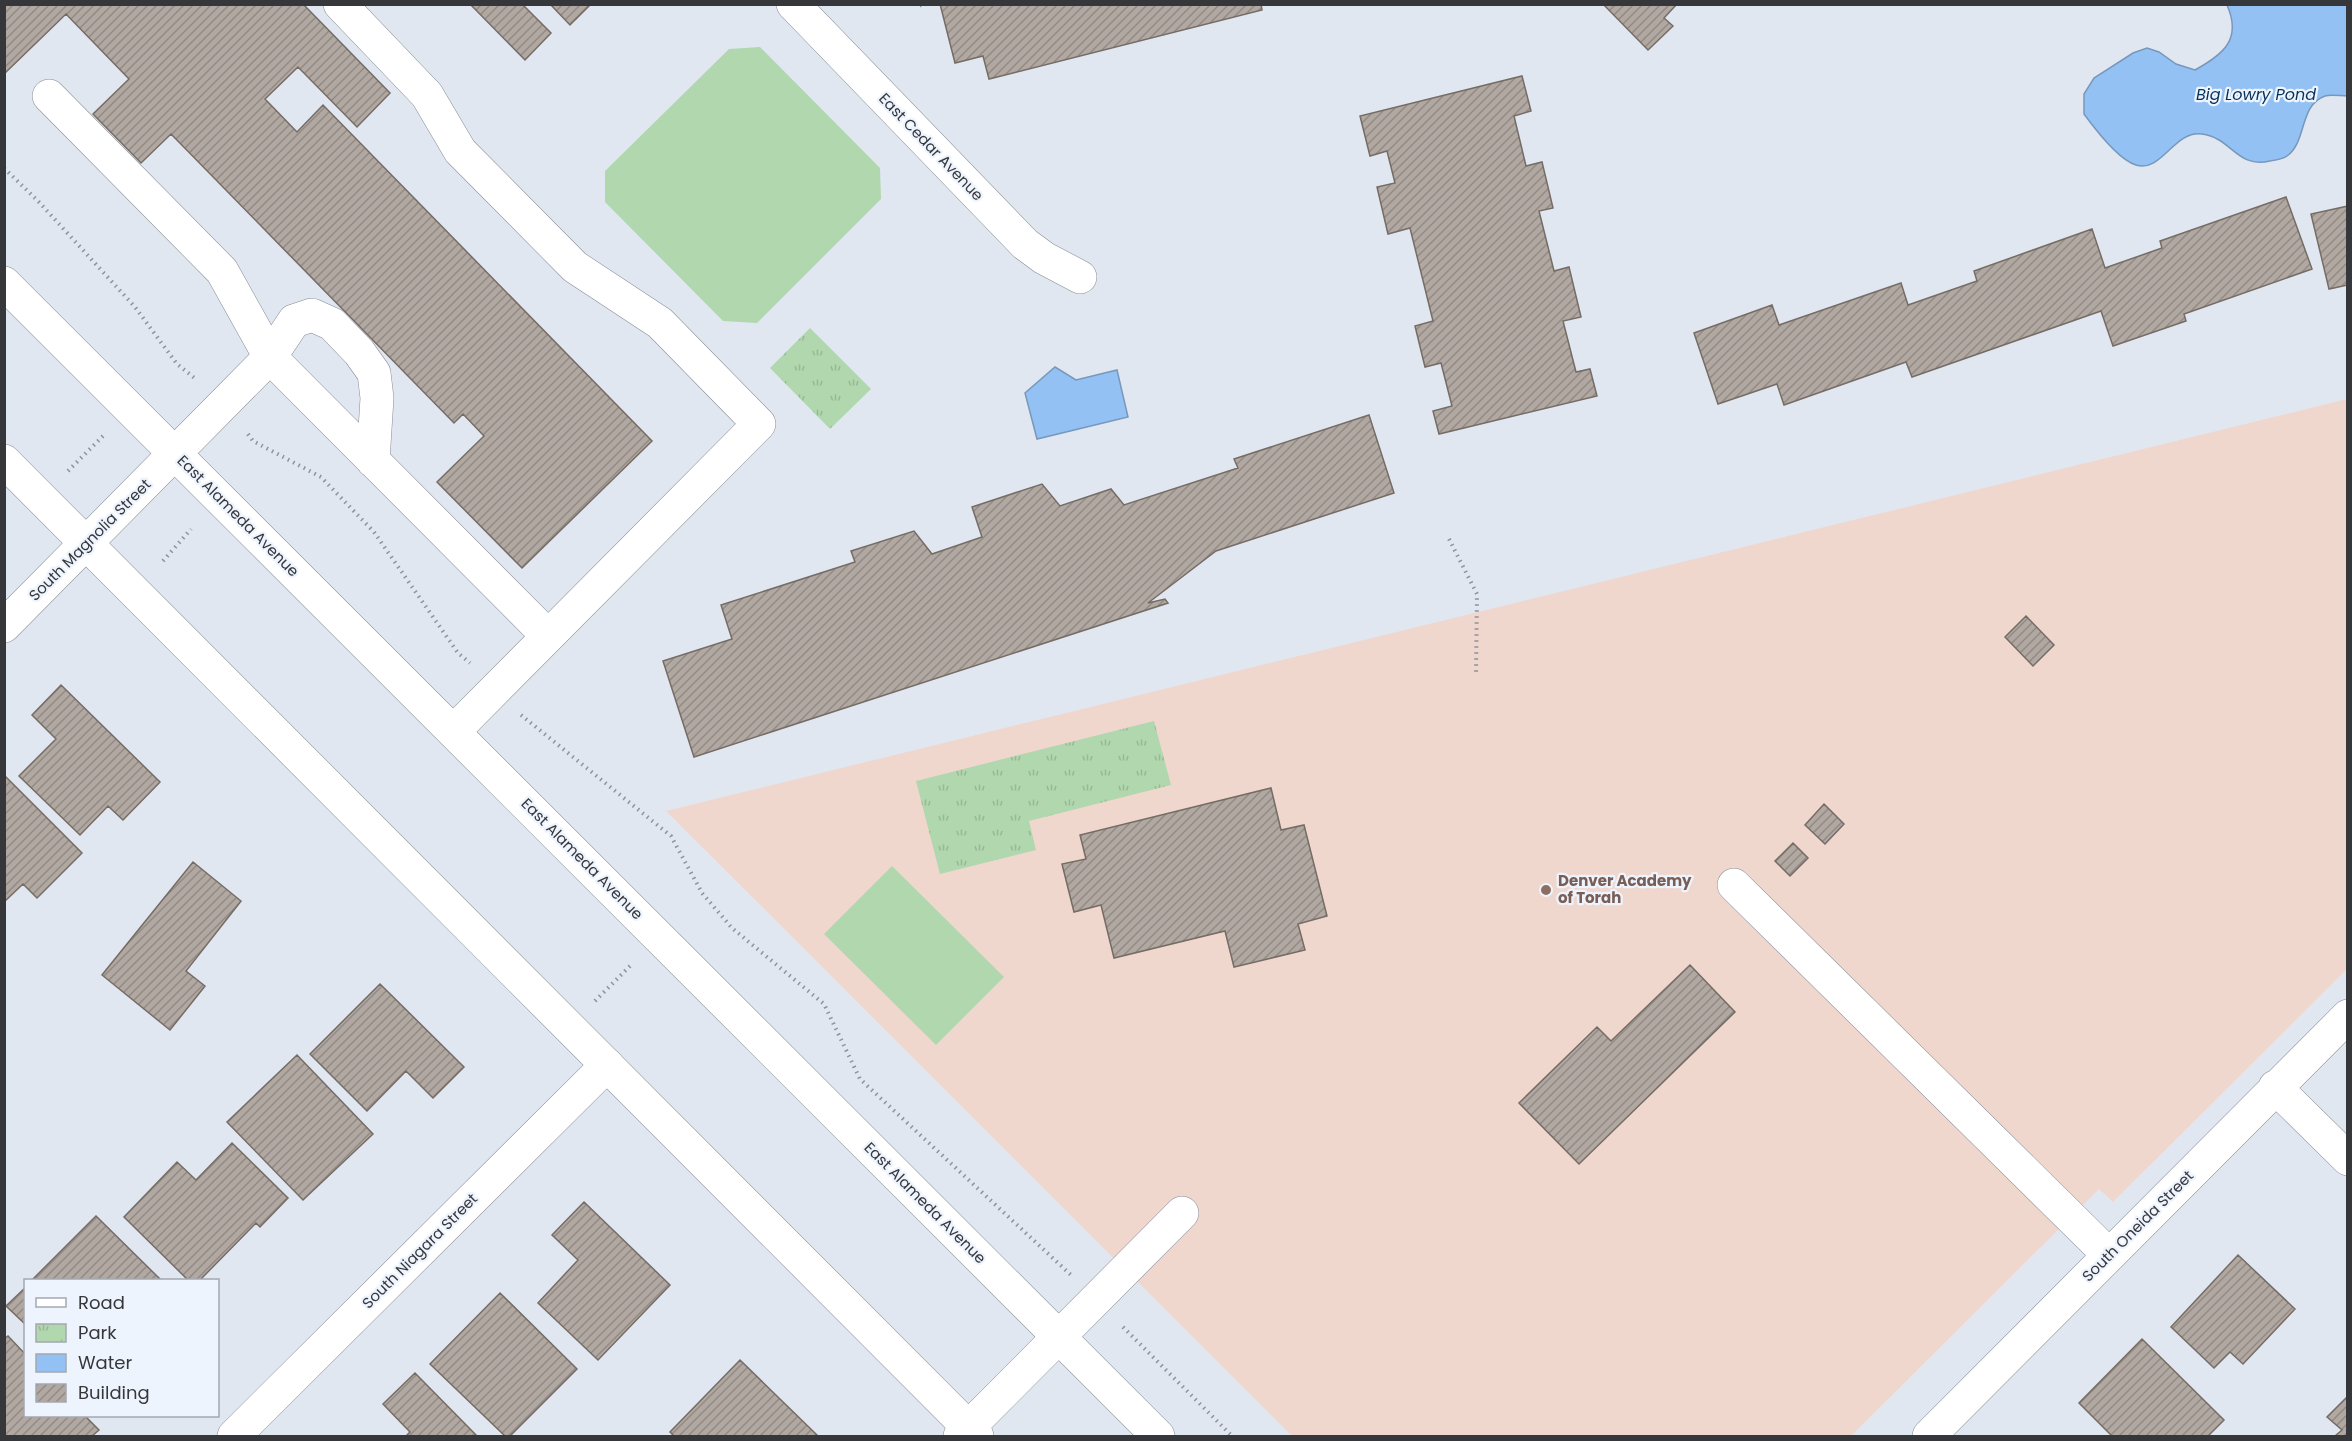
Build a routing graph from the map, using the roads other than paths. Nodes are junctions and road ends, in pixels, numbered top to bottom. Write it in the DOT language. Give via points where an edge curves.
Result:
graph roads {
  1 [pos="340,4"];
  2 [pos="792,4"];
  3 [pos="49,96"];
  4 [pos="1080,277"];
  5 [pos="4,283"];
  6 [pos="270,357"];
  7 [pos="175,454"];
  8 [pos="4,461"];
  9 [pos="373,461"];
  10 [pos="86,544"];
  11 [pos="4,626"];
  12 [pos="547,635"];
  13 [pos="454,731"];
  14 [pos="1734,885"];
  15 [pos="2348,1016"];
  16 [pos="607,1065"];
  17 [pos="2275,1087"];
  18 [pos="2348,1159"];
  19 [pos="1182,1213"];
  20 [pos="2109,1255"];
  21 [pos="1059,1337"];
  22 [pos="969,1434"];
  23 [pos="234,1437"];
  24 [pos="1158,1437"];
  25 [pos="1929,1437"];
  1 -- 12 [label="main road" via="427,95 460,152 575,267 660,323 759,423"];
  2 -- 4 [label="main road, East Cedar Avenue" via="1025,244"];
  3 -- 6 [label="main road" via="222,271"];
  5 -- 7 [label="main road, East Alameda Avenue"];
  6 -- 7 [label="main road, South Magnolia Street"];
  6 -- 9 [label="main road"];
  6 -- 9 [label="main road, South Magnolia Street" via="294,321 312,315 332,324 374,373 377,398"];
  7 -- 10 [label="main road, South Magnolia Street"];
  7 -- 13 [label="main road, East Alameda Avenue"];
  8 -- 10 [label="main road"];
  9 -- 12 [label="main road"];
  10 -- 11 [label="main road, South Magnolia Street"];
  10 -- 16 [label="main road"];
  12 -- 13 [label="main road"];
  13 -- 21 [label="main road, East Alameda Avenue"];
  14 -- 20 [label="main road"];
  15 -- 17 [label="main road, South Oneida Street"];
  16 -- 22 [label="main road"];
  16 -- 23 [label="main road, South Niagara Street"];
  17 -- 18 [label="main road"];
  17 -- 20 [label="main road, South Oneida Street"];
  19 -- 21 [label="main road"];
  20 -- 25 [label="main road, South Oneida Street"];
  21 -- 22 [label="main road"];
  21 -- 24 [label="main road, East Alameda Avenue"];
}
